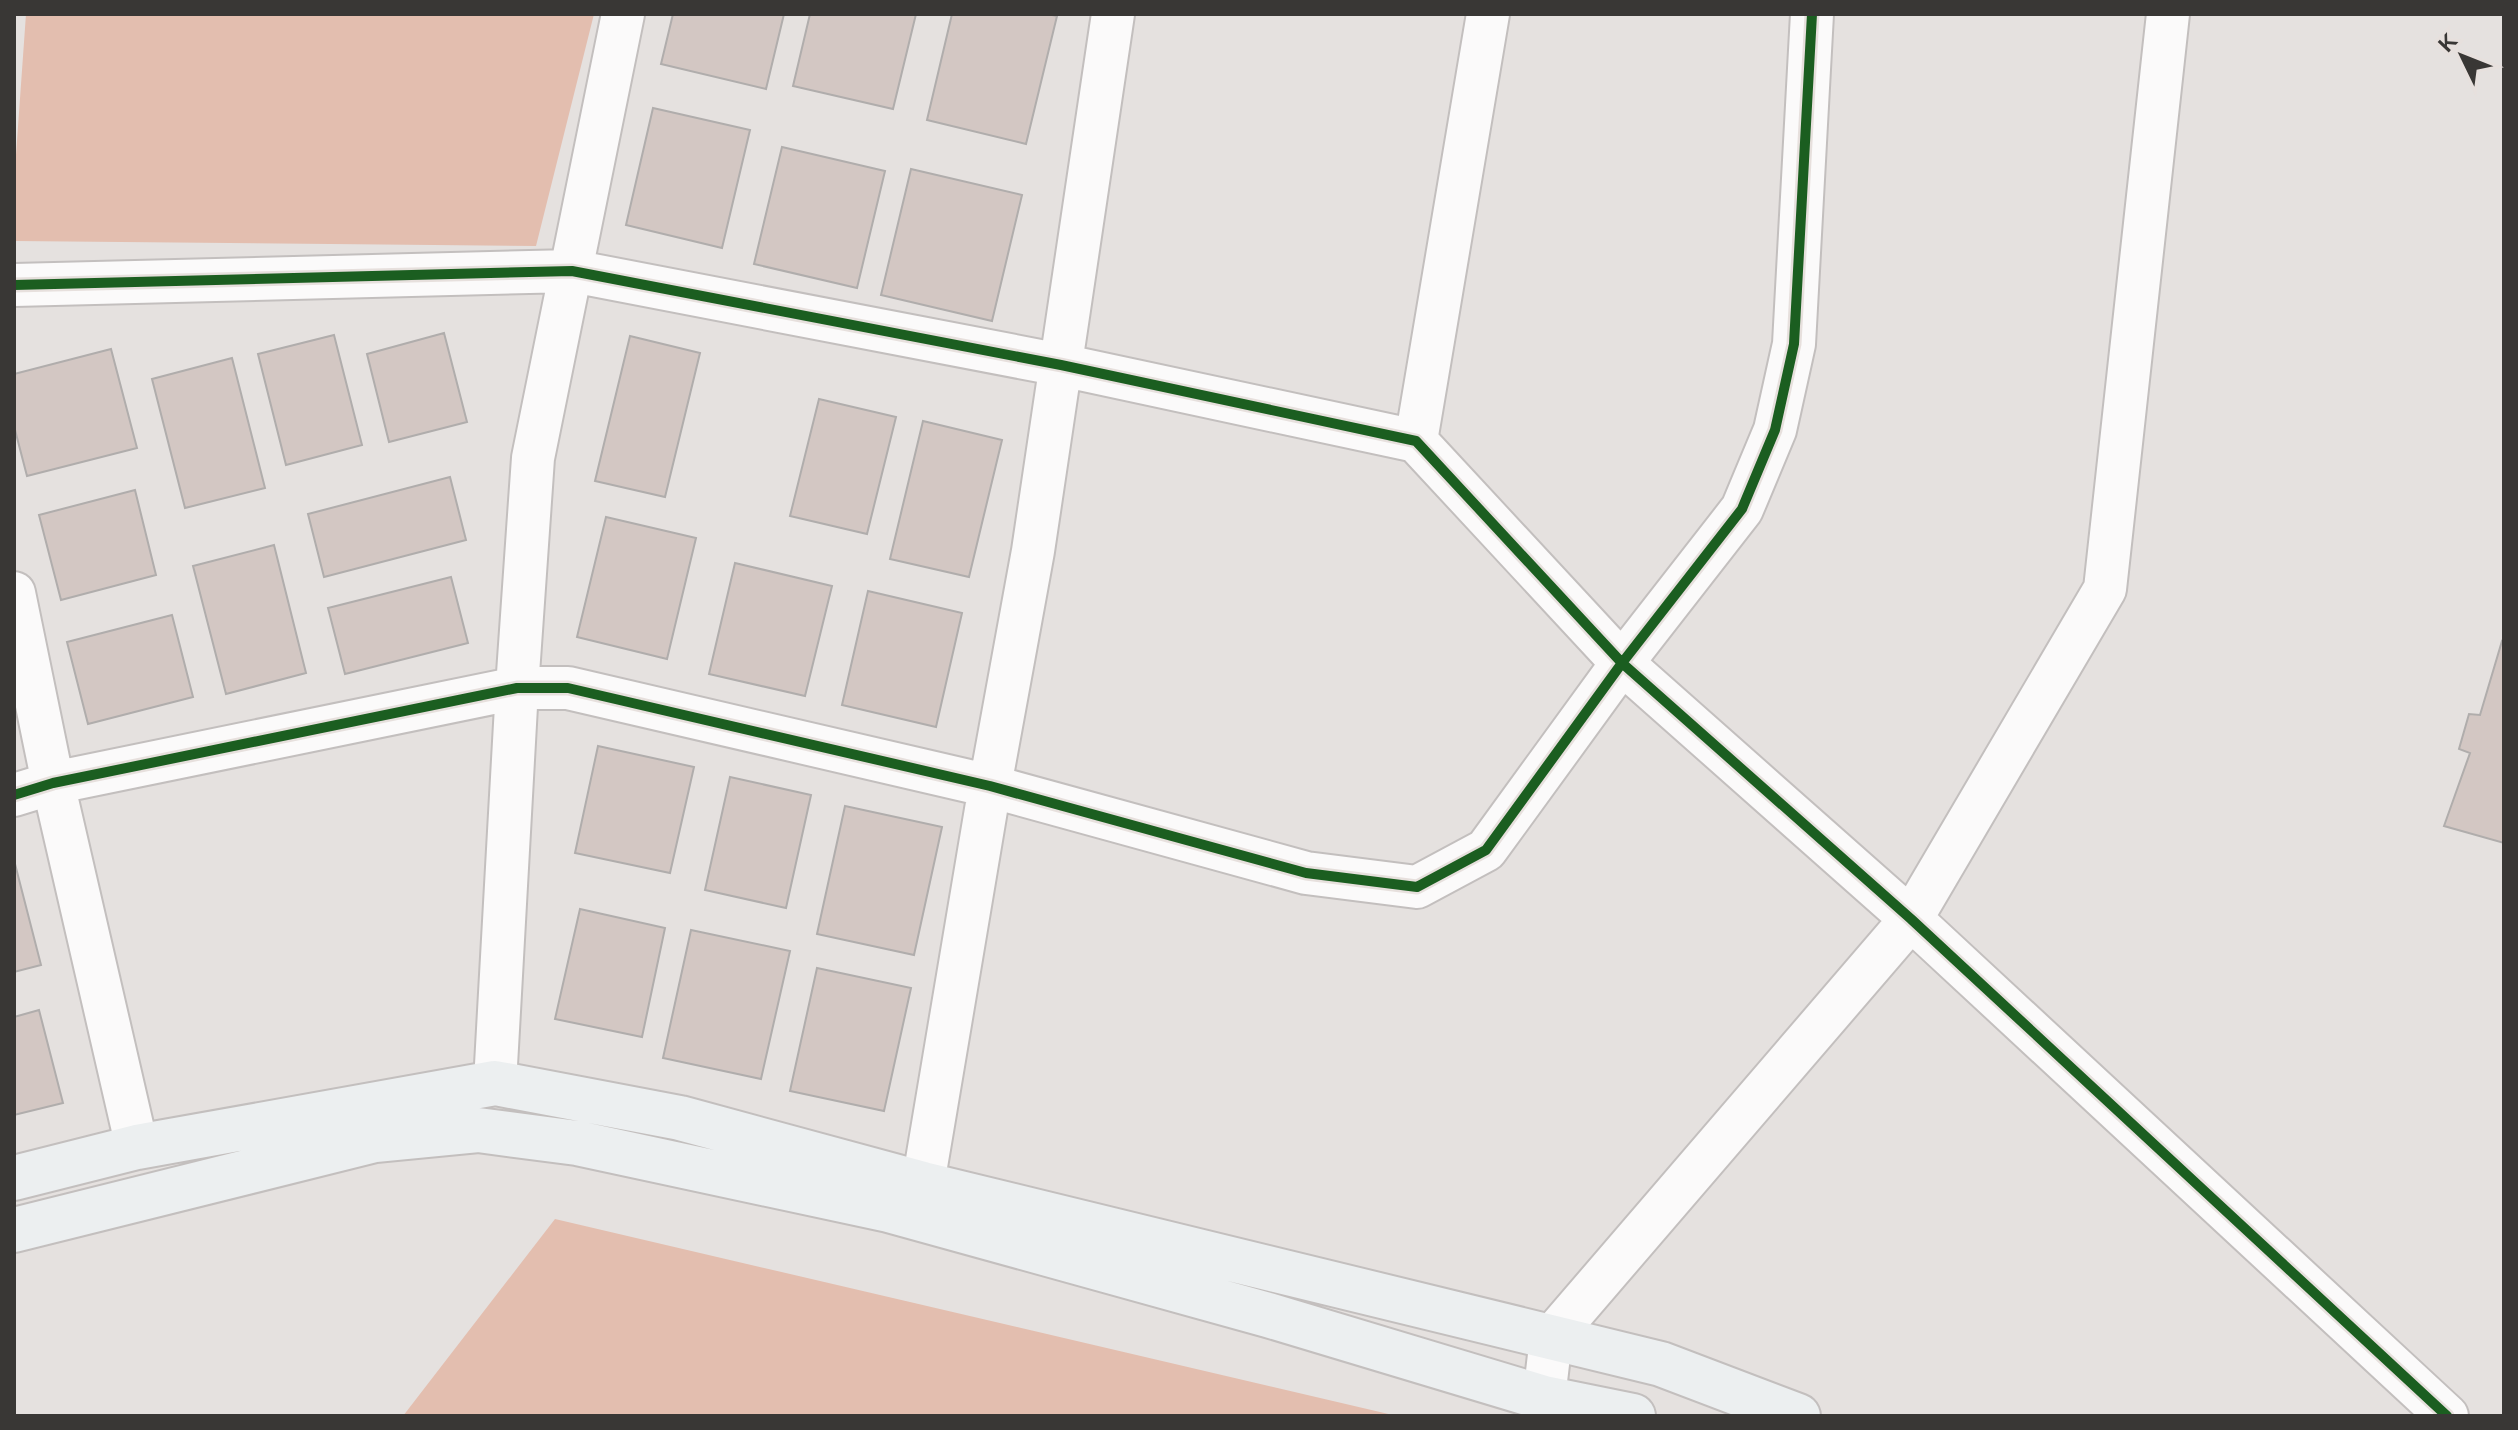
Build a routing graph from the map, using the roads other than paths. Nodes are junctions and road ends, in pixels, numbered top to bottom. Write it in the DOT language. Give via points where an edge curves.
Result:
graph roads {
  1 [pos="623,14"];
  2 [pos="1113,14"];
  3 [pos="1488,14"];
  4 [pos="1812,14"];
  5 [pos="2168,14"];
  6 [pos="572,271"];
  7 [pos="14,285"];
  8 [pos="1061,365"];
  9 [pos="1416,441"];
  10 [pos="14,593"];
  11 [pos="1622,663"];
  12 [pos="517,688"];
  13 [pos="990,786"];
  14 [pos="33,789"];
  15 [pos="1911,919"];
  16 [pos="495,1083"];
  17 [pos="137,1147"];
  18 [pos="14,1178"];
  19 [pos="923,1184"];
  20 [pos="14,1230"];
  21 [pos="1551,1338"];
  22 [pos="1549,1407"];
  23 [pos="1633,1416"];
  24 [pos="1798,1416"];
  25 [pos="2447,1416"];
  1 -- 6 [label="street"];
  2 -- 8 [label="street"];
  3 -- 9 [label="street"];
  4 -- 11 [label="street" via="1794,344 1775,430 1742,509"];
  5 -- 15 [label="street" via="2105,589"];
  6 -- 7 [label="street"];
  6 -- 8 [label="street"];
  6 -- 12 [label="street" via="533,458"];
  8 -- 9 [label="street"];
  8 -- 13 [label="street"];
  9 -- 11 [label="street"];
  10 -- 14 [label="street"];
  11 -- 13 [label="street" via="1486,850 1417,887 1306,873"];
  11 -- 15 [label="street"];
  12 -- 13 [label="street" via="568,688"];
  12 -- 14 [label="street"];
  12 -- 16 [label="street"];
  13 -- 19 [label="street"];
  14 -- 17 [label="street"];
  15 -- 21 [label="street"];
  15 -- 25 [label="street"];
  16 -- 17 [label="street"];
  16 -- 19 [label="street" via="680,1118"];
  17 -- 18 [label="street"];
  19 -- 21 [label="street"];
  20 -- 22 [label="street" via="375,1140 478,1130 577,1143 889,1210 1268,1315"];
  21 -- 22 [label="street"];
  21 -- 24 [label="street" via="1661,1364"];
  22 -- 23 [label="street"];
}
